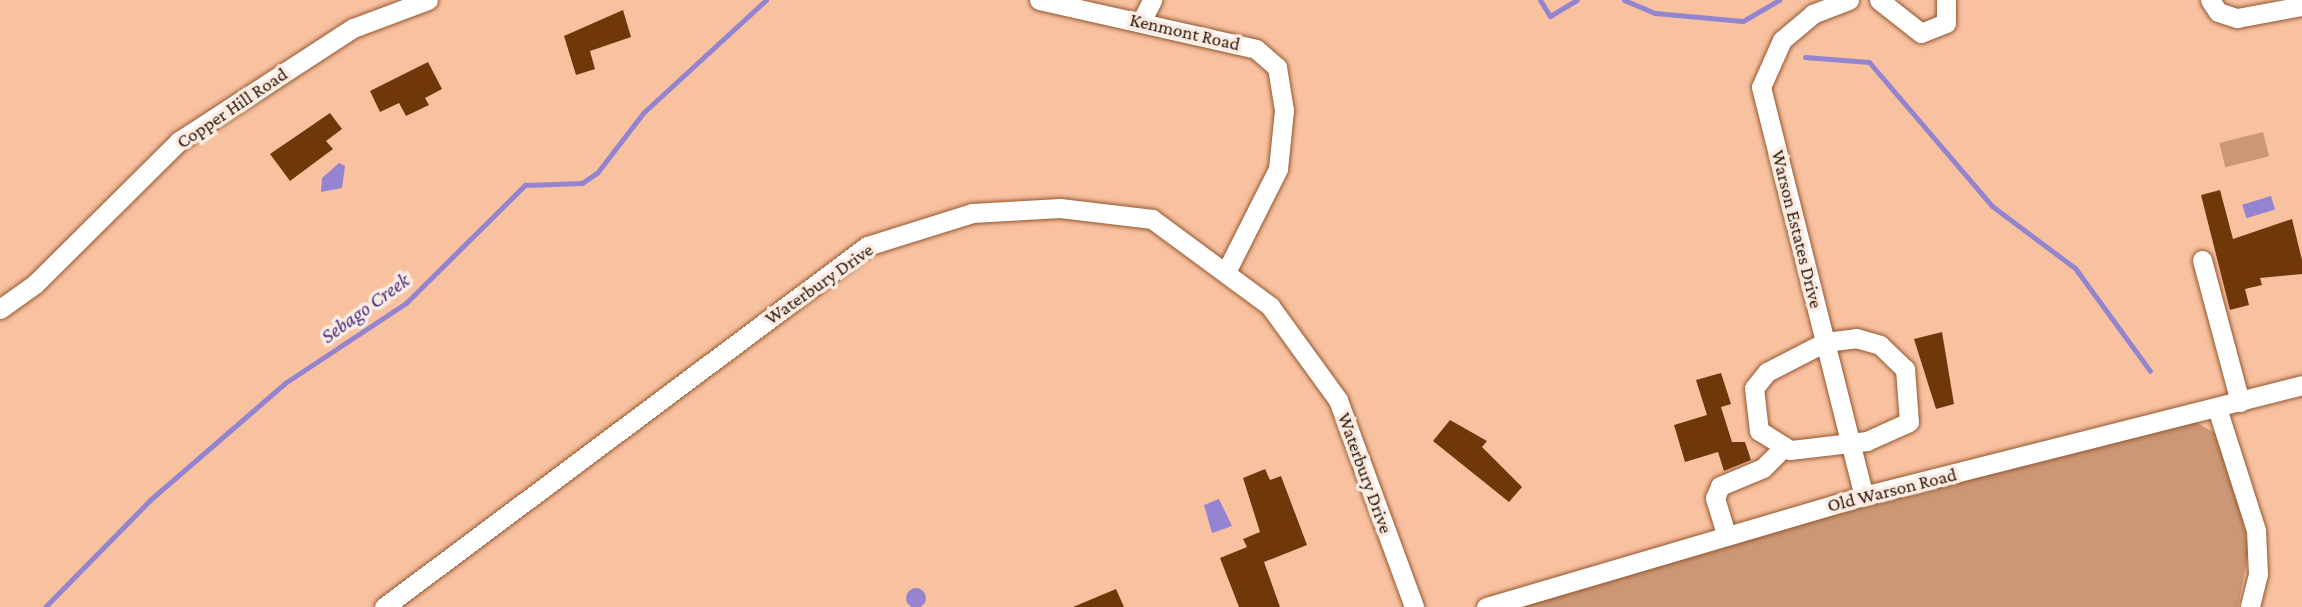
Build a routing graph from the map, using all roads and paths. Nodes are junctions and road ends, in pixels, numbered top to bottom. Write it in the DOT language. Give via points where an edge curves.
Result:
graph roads {
  1 [pos="428,0"];
  2 [pos="1039,0"];
  3 [pos="1152,0"];
  4 [pos="1849,0"];
  5 [pos="1879,0"];
  6 [pos="1946,0"];
  7 [pos="2210,0"];
  8 [pos="2302,6"];
  9 [pos="1140,22"];
  10 [pos="2202,260"];
  11 [pos="1227,270"];
  12 [pos="0,309"];
  13 [pos="1825,342"];
  14 [pos="2302,386"];
  15 [pos="2240,402"];
  16 [pos="2217,408"];
  17 [pos="1852,444"];
  18 [pos="1784,447"];
  19 [pos="1864,496"];
  20 [pos="1726,534"];
  21 [pos="384,607"];
  22 [pos="1414,607"];
  23 [pos="1486,607"];
  24 [pos="2250,607"];
  1 -- 12 [label="street, Copper Hill Road" via="353,28 178,141 35,284"];
  2 -- 9 [label="street, Kenmont Road"];
  3 -- 9 [label="street"];
  4 -- 13 [label="street, Warson Estates Drive" via="1813,14 1782,40 1760,87"];
  5 -- 6 [label="street" via="1921,33 1945,23"];
  7 -- 8 [label="street" via="2218,12 2237,18"];
  9 -- 11 [label="street, Kenmont Road" via="1256,48 1277,67 1284,110 1278,169"];
  10 -- 15 [label="street"];
  11 -- 21 [label="street, Waterbury Drive" via="1152,219 1060,208 972,213 867,246"];
  11 -- 22 [label="street, Waterbury Drive" via="1270,306 1338,400"];
  13 -- 17 [label="street, Warson Estates Drive"];
  13 -- 17 [label="street" via="1856,338 1880,345 1905,369 1909,422"];
  13 -- 18 [label="street" via="1767,372 1754,388 1759,431"];
  14 -- 15 [label="street, Old Warson Road"];
  15 -- 16 [label="street, Old Warson Road"];
  16 -- 19 [label="street, Old Warson Road"];
  16 -- 24 [label="street" via="2256,530 2258,574"];
  17 -- 18 [label="street"];
  17 -- 19 [label="street, Warson Estates Drive"];
  18 -- 20 [label="street" via="1763,468 1720,486 1715,498"];
  19 -- 20 [label="street, Old Warson Road"];
  20 -- 23 [label="street, Old Warson Road"];
}
